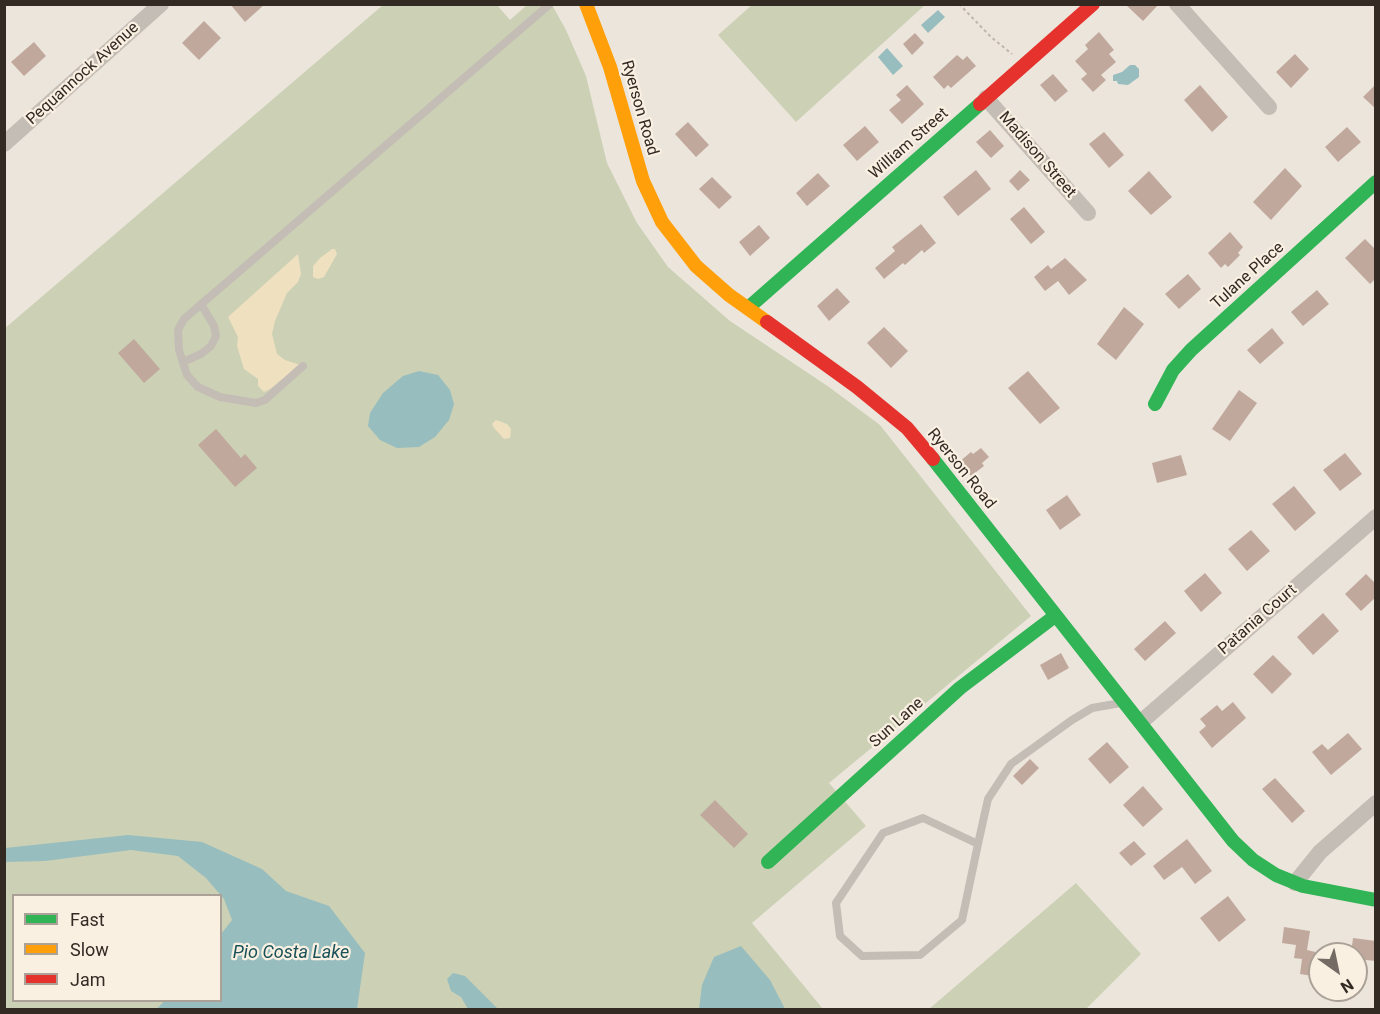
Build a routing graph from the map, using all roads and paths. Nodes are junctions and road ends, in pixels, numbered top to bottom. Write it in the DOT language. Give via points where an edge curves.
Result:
graph roads {
  1 [pos="161,4"];
  2 [pos="550,4"];
  3 [pos="586,4"];
  4 [pos="959,4"];
  5 [pos="1093,4"];
  6 [pos="1177,4"];
  7 [pos="1015,56"];
  8 [pos="987,98"];
  9 [pos="1269,107"];
  10 [pos="4,144"];
  11 [pos="1375,184"];
  12 [pos="1088,213"];
  13 [pos="201,304"];
  14 [pos="748,308"];
  15 [pos="183,362"];
  16 [pos="303,366"];
  17 [pos="1155,404"];
  18 [pos="1376,517"];
  19 [pos="1055,616"];
  20 [pos="1125,702"];
  21 [pos="1141,722"];
  22 [pos="1376,803"];
  23 [pos="978,844"];
  24 [pos="768,862"];
  25 [pos="1295,883"];
  26 [pos="1376,900"];
  1 -- 10 [label="street, Pequannock Avenue"];
  2 -- 13 [label="lane"];
  3 -- 14 [label="street, Ryerson Road" via="610,67 643,181 662,222 696,266"];
  4 -- 7 [label="path"];
  5 -- 8 [label="street, William Street"];
  6 -- 9 [label="street"];
  8 -- 12 [label="street, Madison Street"];
  8 -- 14 [label="street, William Street"];
  11 -- 17 [label="street, Tulane Place" via="1191,350 1173,370"];
  13 -- 15 [label="lane" via="178,330"];
  13 -- 15 [label="lane" via="216,336 201,354"];
  14 -- 19 [label="street, Ryerson Road" via="858,387 907,428"];
  15 -- 16 [label="lane" via="187,375 198,387 220,397 256,403 265,400"];
  18 -- 21 [label="street, Patania Court"];
  19 -- 20 [label="street, Ryerson Road"];
  19 -- 24 [label="street, Sun Lane" via="960,688"];
  20 -- 21 [label="street, Ryerson Road"];
  20 -- 23 [label="lane" via="1092,708 1011,764 988,799"];
  21 -- 25 [label="street, Ryerson Road" via="1233,841 1253,860"];
  22 -- 25 [label="street" via="1320,852"];
  23 -- 23 [label="lane" via="962,920 920,955 862,956 840,936 836,903 883,833 923,818"];
  25 -- 26 [label="street, Ryerson Road"];
}
